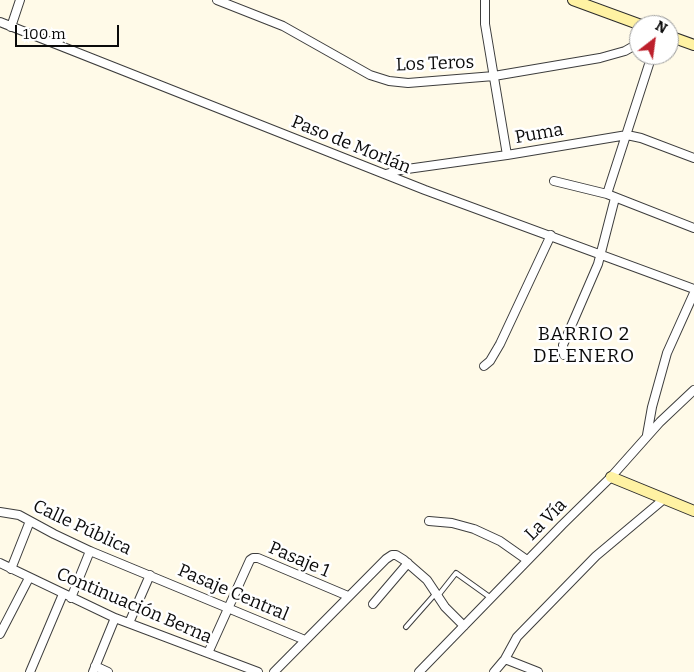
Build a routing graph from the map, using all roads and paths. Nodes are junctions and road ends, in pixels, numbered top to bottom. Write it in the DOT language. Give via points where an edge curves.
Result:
graph roads {
  1 [pos="20,0"];
  2 [pos="217,0"];
  3 [pos="484,0"];
  4 [pos="573,0"];
  5 [pos="629,21"];
  6 [pos="0,22"];
  7 [pos="11,27"];
  8 [pos="679,40"];
  9 [pos="694,45"];
  10 [pos="629,49"];
  11 [pos="649,65"];
  12 [pos="494,76"];
  13 [pos="627,135"];
  14 [pos="507,155"];
  15 [pos="694,158"];
  16 [pos="386,174"];
  17 [pos="554,182"];
  18 [pos="611,196"];
  19 [pos="694,228"];
  20 [pos="551,235"];
  21 [pos="600,253"];
  22 [pos="694,291"];
  23 [pos="564,355"];
  24 [pos="484,366"];
  25 [pos="694,390"];
  26 [pos="647,436"];
  27 [pos="611,477"];
  28 [pos="664,499"];
  29 [pos="694,511"];
  30 [pos="0,512"];
  31 [pos="30,521"];
  32 [pos="430,521"];
  33 [pos="90,551"];
  34 [pos="527,560"];
  35 [pos="0,563"];
  36 [pos="408,563"];
  37 [pos="11,569"];
  38 [pos="150,575"];
  39 [pos="29,578"];
  40 [pos="63,594"];
  41 [pos="437,595"];
  42 [pos="348,596"];
  43 [pos="71,598"];
  44 [pos="491,598"];
  45 [pos="373,604"];
  46 [pos="229,607"];
  47 [pos="115,618"];
  48 [pos="130,623"];
  49 [pos="464,626"];
  50 [pos="406,627"];
  51 [pos="0,634"];
  52 [pos="305,640"];
  53 [pos="208,653"];
  54 [pos="505,659"];
  55 [pos="94,669"];
  56 [pos="30,672"];
  57 [pos="108,672"];
  58 [pos="258,672"];
  59 [pos="274,672"];
  60 [pos="419,672"];
  61 [pos="494,672"];
  62 [pos="538,672"];
  1 -- 7 [label="street"];
  2 -- 12 [label="street, Los Teros" via="283,26 380,78 413,84"];
  3 -- 12 [label="street"];
  4 -- 5 [label="street"];
  6 -- 7 [label="street, Paso de Morlán"];
  7 -- 16 [label="street, Paso de Morlán"];
  8 -- 9 [label="street"];
  10 -- 12 [label="street, Los Teros" via="600,58"];
  11 -- 13 [label="street"];
  12 -- 14 [label="street"];
  13 -- 14 [label="street, Puma"];
  13 -- 15 [label="street, Puma"];
  13 -- 18 [label="street"];
  14 -- 16 [label="street, Puma"];
  16 -- 20 [label="street, Paso de Morlán"];
  17 -- 18 [label="street"];
  18 -- 19 [label="street"];
  18 -- 21 [label="street"];
  20 -- 21 [label="street, Paso de Morlán"];
  20 -- 24 [label="street" via="500,344"];
  21 -- 22 [label="street, Paso de Morlán"];
  21 -- 23 [label="street" via="595,273 563,345"];
  22 -- 26 [label="street" via="666,353"];
  25 -- 26 [label="street, La Vía"];
  26 -- 27 [label="street, La Vía"];
  27 -- 28 [label="street"];
  27 -- 34 [label="street, La Vía"];
  28 -- 29 [label="street"];
  28 -- 54 [label="street" via="596,556 518,637"];
  30 -- 31 [label="street, Calle Pública" via="19,515"];
  31 -- 33 [label="street, Calle Pública"];
  31 -- 37 [label="street"];
  32 -- 34 [label="street" via="474,529 500,541"];
  33 -- 38 [label="street, Calle Pública"];
  33 -- 43 [label="street"];
  34 -- 44 [label="street, La Vía"];
  35 -- 37 [label="street, Continuación Berna"];
  36 -- 41 [label="street" via="427,580"];
  36 -- 42 [label="street" via="399,556 386,558"];
  36 -- 45 [label="street"];
  37 -- 39 [label="street, Continuación Berna"];
  38 -- 46 [label="street, Pasaje Central"];
  38 -- 48 [label="street"];
  39 -- 40 [label="street, Continuación Berna"];
  39 -- 51 [label="street"];
  40 -- 43 [label="street, Continuación Berna"];
  40 -- 56 [label="street"];
  41 -- 44 [label="lane" via="456,573"];
  41 -- 49 [label="street"];
  41 -- 50 [label="lane"];
  42 -- 46 [label="street, Pasaje 1" via="256,558 250,560"];
  42 -- 52 [label="street"];
  43 -- 47 [label="street, Continuación Berna"];
  44 -- 49 [label="street, La Vía"];
  46 -- 52 [label="street, Pasaje Central"];
  46 -- 53 [label="street, Pasaje 1"];
  47 -- 48 [label="street, Continuación Berna"];
  47 -- 55 [label="street"];
  48 -- 53 [label="street, Continuación Berna"];
  49 -- 60 [label="street, La Vía"];
  52 -- 59 [label="street"];
  53 -- 58 [label="street, Continuación Berna"];
  54 -- 61 [label="street"];
  54 -- 62 [label="street"];
  55 -- 57 [label="street"];
}
